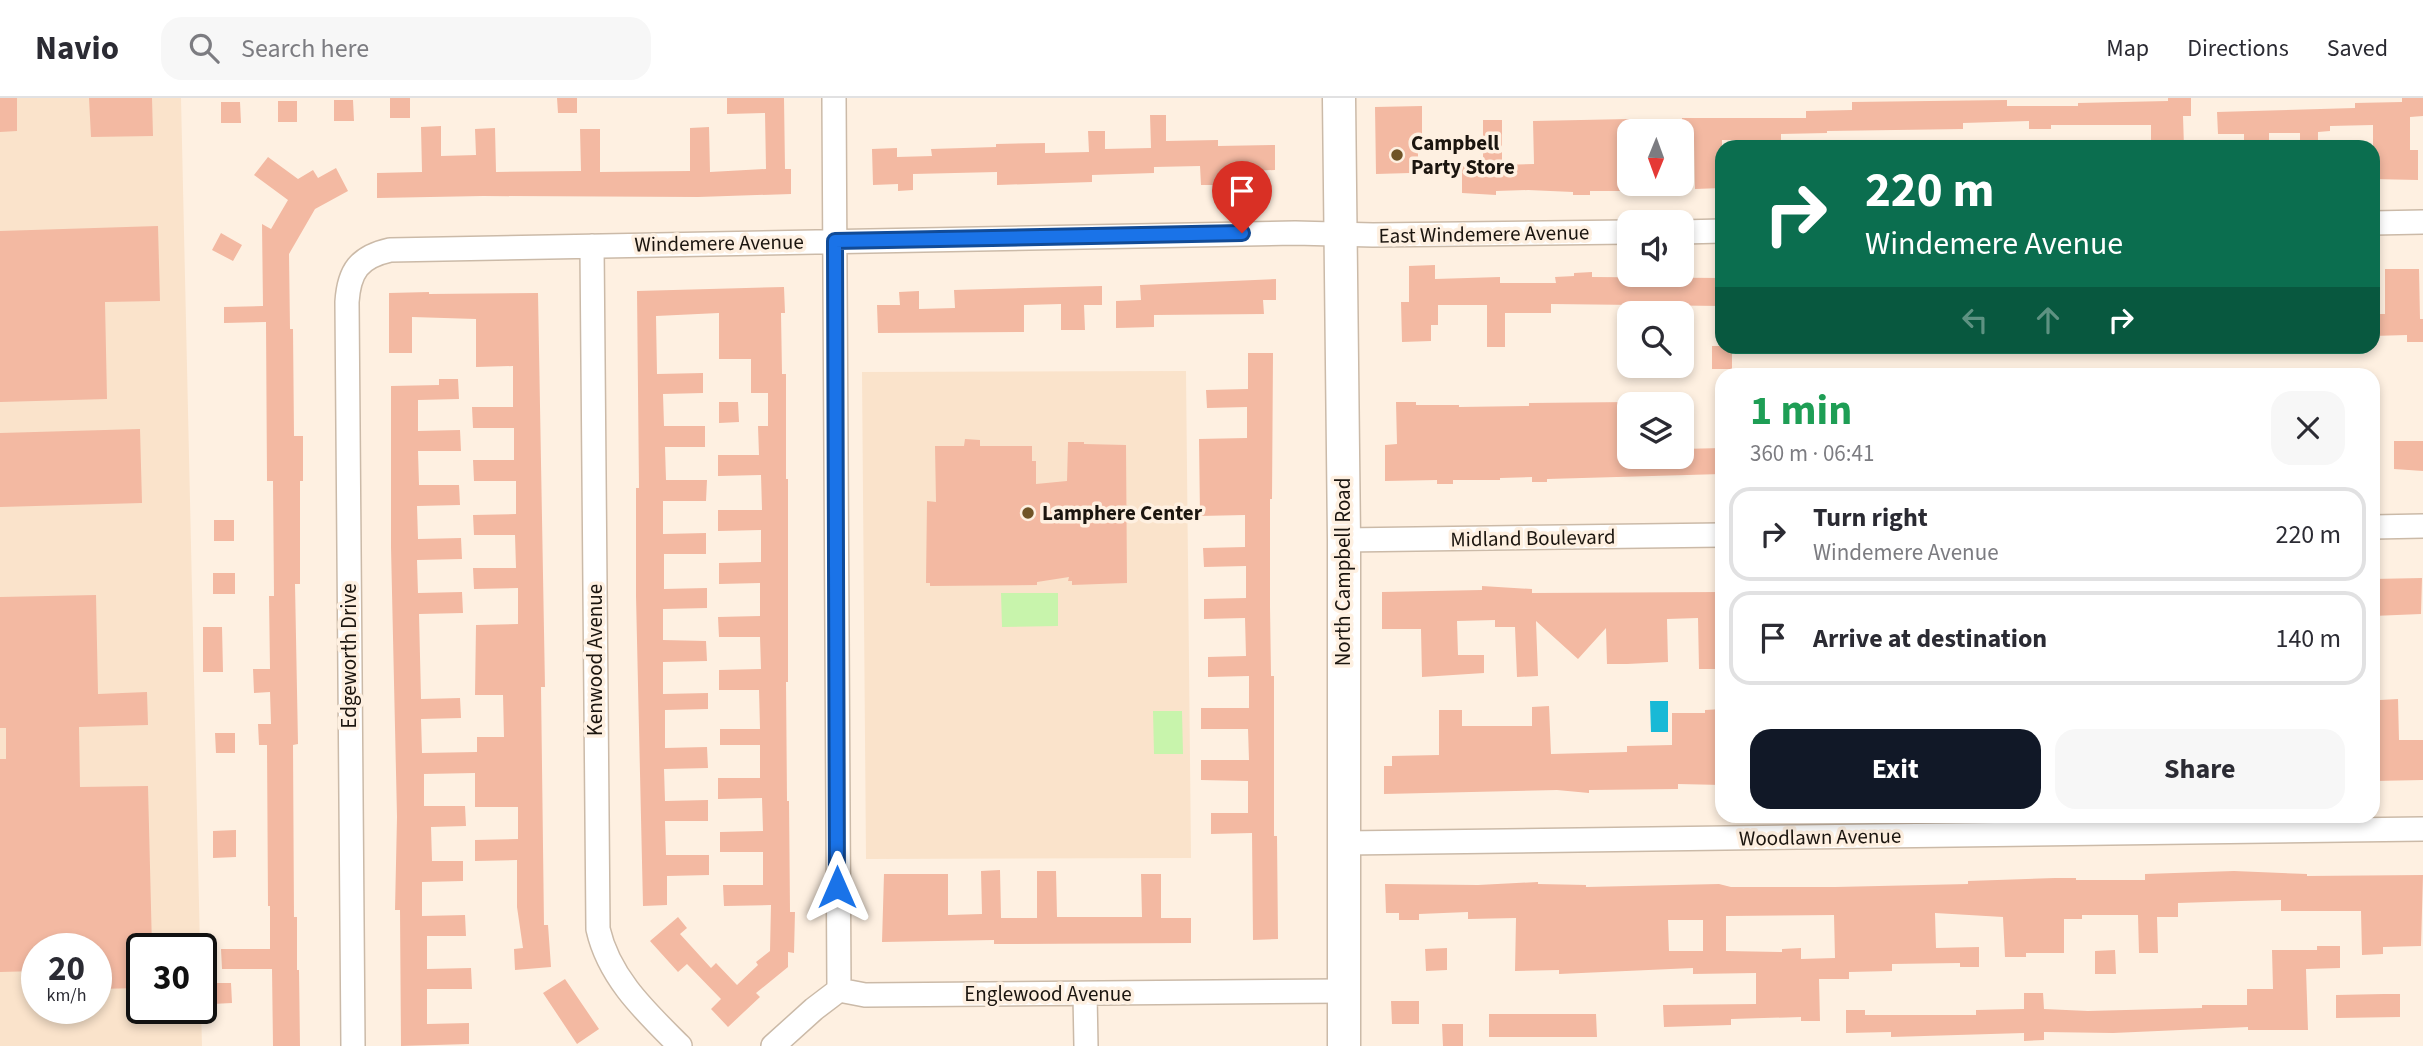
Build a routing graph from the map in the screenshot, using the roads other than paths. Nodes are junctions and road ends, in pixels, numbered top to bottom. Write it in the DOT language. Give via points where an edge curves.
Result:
graph roads {
  1 [pos="834,98"];
  2 [pos="1339,98"];
  3 [pos="2423,222"];
  4 [pos="2380,223"];
  5 [pos="1715,231"];
  6 [pos="1617,232"];
  7 [pos="1694,232"];
  8 [pos="1339,234"];
  9 [pos="835,241"];
  10 [pos="592,246"];
  11 [pos="356,267"];
  12 [pos="2423,526"];
  13 [pos="2380,527"];
  14 [pos="1715,535"];
  15 [pos="1344,540"];
  16 [pos="2423,829"];
  17 [pos="1343,843"];
  18 [pos="839,990"];
  19 [pos="1344,991"];
  20 [pos="1085,994"];
  21 [pos="353,1046"];
  22 [pos="680,1046"];
  23 [pos="773,1046"];
  24 [pos="1086,1046"];
  25 [pos="1344,1046"];
  1 -- 9 [label="street"];
  2 -- 8 [label="street, North Campbell Road"];
  3 -- 4 [label="street"];
  5 -- 7 [label="street"];
  6 -- 8 [label="street, East Windemere Avenue"];
  8 -- 9 [label="street, Windemere Avenue"];
  8 -- 15 [label="street, North Campbell Road"];
  9 -- 10 [label="street, Windemere Avenue"];
  9 -- 18 [label="street"];
  10 -- 11 [label="street, Windemere Avenue" via="390,250 375,253"];
  10 -- 22 [label="street, Kenwood Avenue" via="598,929 604,952 621,982"];
  11 -- 21 [label="street, Edgeworth Drive" via="347,291"];
  12 -- 13 [label="street"];
  14 -- 15 [label="street, Midland Boulevard"];
  15 -- 17 [label="street, North Campbell Road"];
  16 -- 17 [label="street, Woodlawn Avenue"];
  17 -- 19 [label="street, North Campbell Road"];
  18 -- 20 [label="street, Englewood Avenue" via="865,995"];
  18 -- 23 [label="street"];
  19 -- 20 [label="street, Englewood Avenue"];
  19 -- 25 [label="street, North Campbell Road"];
  20 -- 24 [label="street"];
}
